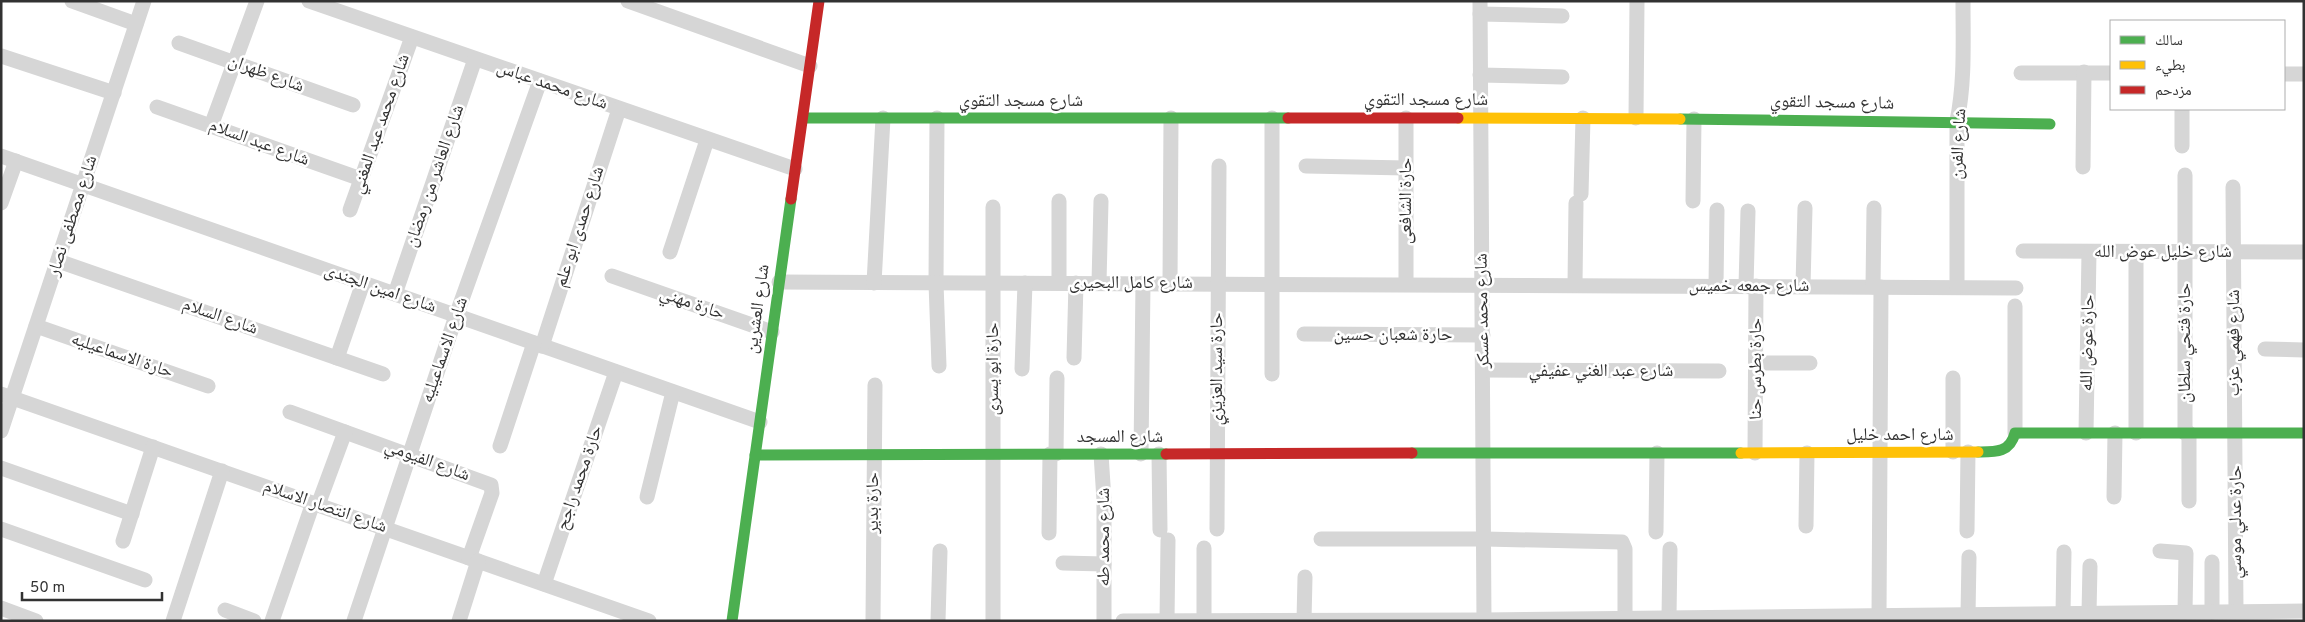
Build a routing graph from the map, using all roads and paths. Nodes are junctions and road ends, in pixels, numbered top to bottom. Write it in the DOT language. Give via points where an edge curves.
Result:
graph roads {
  1 [pos="72,1"];
  2 [pos="144,1"];
  3 [pos="257,1"];
  4 [pos="310,1"];
  5 [pos="628,1"];
  6 [pos="819,1"];
  7 [pos="1638,1"];
  8 [pos="1963,1"];
  9 [pos="1480,8"];
  10 [pos="1562,16"];
  11 [pos="136,24"];
  12 [pos="412,37"];
  13 [pos="179,43"];
  14 [pos="1,56"];
  15 [pos="475,59"];
  16 [pos="234,63"];
  17 [pos="810,66"];
  18 [pos="2021,72"];
  19 [pos="2084,72"];
  20 [pos="2110,73"];
  21 [pos="2285,74"];
  22 [pos="2304,74"];
  23 [pos="1480,75"];
  24 [pos="1562,77"];
  25 [pos="540,81"];
  26 [pos="114,93"];
  27 [pos="353,105"];
  28 [pos="157,107"];
  29 [pos="619,109"];
  30 [pos="2182,110"];
  31 [pos="803,118"];
  32 [pos="883,118"];
  33 [pos="937,118"];
  34 [pos="1171,118"];
  35 [pos="1272,118"];
  36 [pos="1406,118"];
  37 [pos="1480,118"];
  38 [pos="1583,118"];
  39 [pos="1636,118"];
  40 [pos="1694,118"];
  41 [pos="1957,121"];
  42 [pos="2050,124"];
  43 [pos="211,126"];
  44 [pos="707,140"];
  45 [pos="2182,146"];
  46 [pos="1,156"];
  47 [pos="16,161"];
  48 [pos="1219,166"];
  49 [pos="1306,166"];
  50 [pos="2083,167"];
  51 [pos="1406,168"];
  52 [pos="795,169"];
  53 [pos="2185,175"];
  54 [pos="361,179"];
  55 [pos="83,184"];
  56 [pos="2233,187"];
  57 [pos="1059,201"];
  58 [pos="1101,201"];
  59 [pos="1693,201"];
  60 [pos="1,203"];
  61 [pos="993,208"];
  62 [pos="1804,208"];
  63 [pos="1874,208"];
  64 [pos="350,210"];
  65 [pos="1717,210"];
  66 [pos="1748,211"];
  67 [pos="670,252"];
  68 [pos="2023,252"];
  69 [pos="2089,252"];
  70 [pos="2136,252"];
  71 [pos="2185,252"];
  72 [pos="2234,252"];
  73 [pos="2304,252"];
  74 [pos="58,261"];
  75 [pos="612,276"];
  76 [pos="779,282"];
  77 [pos="363,283"];
  78 [pos="874,283"];
  79 [pos="936,283"];
  80 [pos="993,283"];
  81 [pos="1025,283"];
  82 [pos="1059,283"];
  83 [pos="1076,283"];
  84 [pos="1099,283"];
  85 [pos="1143,284"];
  86 [pos="1170,284"];
  87 [pos="1217,284"];
  88 [pos="1272,284"];
  89 [pos="1406,284"];
  90 [pos="1482,284"];
  91 [pos="1575,285"];
  92 [pos="1716,286"];
  93 [pos="1751,286"];
  94 [pos="1803,286"];
  95 [pos="1877,287"];
  96 [pos="1957,287"];
  97 [pos="2016,288"];
  98 [pos="395,294"];
  99 [pos="2015,306"];
  100 [pos="456,316"];
  101 [pos="36,326"];
  102 [pos="772,332"];
  103 [pos="1304,334"];
  104 [pos="1483,335"];
  105 [pos="538,345"];
  106 [pos="2265,349"];
  107 [pos="2304,350"];
  108 [pos="337,358"];
  109 [pos="1074,358"];
  110 [pos="1756,363"];
  111 [pos="1810,363"];
  112 [pos="939,366"];
  113 [pos="1022,369"];
  114 [pos="1484,370"];
  115 [pos="1719,371"];
  116 [pos="616,372"];
  117 [pos="383,374"];
  118 [pos="1272,374"];
  119 [pos="1057,378"];
  120 [pos="1953,378"];
  121 [pos="875,385"];
  122 [pos="208,386"];
  123 [pos="673,392"];
  124 [pos="7,396"];
  125 [pos="290,412"];
  126 [pos="760,422"];
  127 [pos="1,430"];
  128 [pos="345,432"];
  129 [pos="2015,433"];
  130 [pos="2086,433"];
  131 [pos="2115,433"];
  132 [pos="2136,433"];
  133 [pos="2187,433"];
  134 [pos="2235,433"];
  135 [pos="2304,433"];
  136 [pos="500,446"];
  137 [pos="153,447"];
  138 [pos="1880,452"];
  139 [pos="1960,452"];
  140 [pos="1657,453"];
  141 [pos="1755,453"];
  142 [pos="1807,453"];
  143 [pos="993,454"];
  144 [pos="1053,454"];
  145 [pos="1101,454"];
  146 [pos="1141,454"];
  147 [pos="1160,454"];
  148 [pos="1216,454"];
  149 [pos="1485,454"];
  150 [pos="409,455"];
  151 [pos="755,455"];
  152 [pos="874,455"];
  153 [pos="1,468"];
  154 [pos="222,471"];
  155 [pos="647,497"];
  156 [pos="2114,497"];
  157 [pos="2189,501"];
  158 [pos="315,504"];
  159 [pos="132,514"];
  160 [pos="1806,526"];
  161 [pos="385,528"];
  162 [pos="1217,529"];
  163 [pos="1,530"];
  164 [pos="1967,531"];
  165 [pos="1656,532"];
  166 [pos="1048,533"];
  167 [pos="1485,539"];
  168 [pos="1321,540"];
  169 [pos="123,541"];
  170 [pos="1204,548"];
  171 [pos="1670,549"];
  172 [pos="940,551"];
  173 [pos="2160,551"];
  174 [pos="2064,552"];
  175 [pos="1969,557"];
  176 [pos="474,559"];
  177 [pos="2212,562"];
  178 [pos="1063,563"];
  179 [pos="1104,564"];
  180 [pos="2090,566"];
  181 [pos="1305,576"];
  182 [pos="146,580"];
  183 [pos="544,584"];
  184 [pos="1,608"];
  185 [pos="225,610"];
  186 [pos="2304,611"];
  187 [pos="2185,612"];
  188 [pos="2212,612"];
  189 [pos="2089,613"];
  190 [pos="2063,614"];
  191 [pos="1968,615"];
  192 [pos="2230,615"];
  193 [pos="1879,616"];
  194 [pos="1669,617"];
  195 [pos="631,618"];
  196 [pos="1625,618"];
  197 [pos="1841,619"];
  198 [pos="1204,620"];
  199 [pos="1304,620"];
  200 [pos="1484,620"];
  201 [pos="36,621"];
  202 [pos="173,621"];
  203 [pos="254,621"];
  204 [pos="272,621"];
  205 [pos="354,621"];
  206 [pos="458,621"];
  207 [pos="649,621"];
  208 [pos="732,621"];
  209 [pos="873,621"];
  210 [pos="938,621"];
  211 [pos="992,621"];
  212 [pos="1104,621"];
  213 [pos="1123,621"];
  214 [pos="1167,621"];
  215 [pos="1251,621"];
  1 -- 11 [label="street"];
  2 -- 11 [label="street, شارع مصطفى نصار"];
  3 -- 16 [label="street"];
  4 -- 12 [label="street, شارع محمد عباس"];
  5 -- 17 [label="street"];
  6 -- 17 [label="street, شارع العشرين"];
  7 -- 39 [label="street"];
  8 -- 41 [label="street, شارع الفرن" via="1963,72"];
  9 -- 10 [label="street"];
  9 -- 23 [label="street, شارع محمد عسكر"];
  11 -- 26 [label="street, شارع مصطفى نصار"];
  12 -- 15 [label="street, شارع محمد عباس"];
  12 -- 54 [label="street, شارع محمد عبد المغني"];
  13 -- 16 [label="street, شارع ظهران"];
  14 -- 26 [label="street"];
  15 -- 25 [label="street, شارع محمد عباس"];
  15 -- 98 [label="street, شارع العاشر من رمضان"];
  16 -- 27 [label="street, شارع ظهران"];
  16 -- 43 [label="street"];
  17 -- 31 [label="street, شارع العشرين"];
  18 -- 19 [label="street"];
  19 -- 20 [label="street"];
  19 -- 50 [label="street"];
  21 -- 22 [label="street"];
  23 -- 24 [label="street"];
  23 -- 37 [label="street, شارع محمد عسكر"];
  25 -- 29 [label="street, شارع محمد عباس"];
  25 -- 100 [label="street, شارع الاسماعيليه"];
  26 -- 55 [label="street, شارع مصطفى نصار"];
  28 -- 43 [label="street, شارع عبد السلام"];
  29 -- 44 [label="street, شارع محمد عباس"];
  29 -- 105 [label="street, شارع حمدى ابو علم"];
  30 -- 45 [label="street"];
  31 -- 32 [label="street, شارع مسجد التقوي"];
  31 -- 52 [label="street, شارع العشرين"];
  32 -- 33 [label="street, شارع مسجد التقوي"];
  32 -- 78 [label="street"];
  33 -- 34 [label="street, شارع مسجد التقوي"];
  33 -- 79 [label="street"];
  34 -- 35 [label="street, شارع مسجد التقوي"];
  34 -- 86 [label="street"];
  35 -- 36 [label="street, شارع مسجد التقوي"];
  35 -- 88 [label="street"];
  36 -- 37 [label="street, شارع مسجد التقوي"];
  36 -- 51 [label="street, حارة الشافعى"];
  37 -- 38 [label="street, شارع مسجد التقوي"];
  37 -- 90 [label="street, شارع محمد عسكر"];
  38 -- 39 [label="street, شارع مسجد التقوي"];
  38 -- 91 [label="street"];
  39 -- 40 [label="street, شارع مسجد التقوي"];
  40 -- 41 [label="street, شارع مسجد التقوي"];
  40 -- 59 [label="street"];
  41 -- 42 [label="street, شارع مسجد التقوي"];
  41 -- 96 [label="street, شارع الفرن"];
  43 -- 54 [label="street, شارع عبد السلام"];
  44 -- 52 [label="street, شارع محمد عباس"];
  44 -- 67 [label="street"];
  46 -- 47 [label="street, شارع امين الجندى"];
  47 -- 55 [label="street, شارع امين الجندى"];
  47 -- 60 [label="street"];
  48 -- 87 [label="street, حارة سيد العزيزي"];
  49 -- 51 [label="street"];
  51 -- 89 [label="street, حارة الشافعى"];
  52 -- 76 [label="street, شارع العشرين"];
  53 -- 71 [label="street, حارة فتحي سلطان"];
  54 -- 64 [label="street, شارع محمد عبد المغني"];
  55 -- 74 [label="street, شارع مصطفى نصار"];
  55 -- 77 [label="street, شارع امين الجندى"];
  56 -- 72 [label="street, شارع فهمي عزب"];
  57 -- 82 [label="street"];
  58 -- 84 [label="street"];
  61 -- 80 [label="street, حارة ابو يسرى"];
  62 -- 94 [label="street"];
  63 -- 95 [label="street"];
  65 -- 92 [label="street"];
  66 -- 93 [label="street, حارة بطرس حنا"];
  68 -- 69 [label="street, شارع خليل عوض الله"];
  69 -- 70 [label="street, شارع خليل عوض الله"];
  69 -- 130 [label="street, حارة عوض الله"];
  70 -- 71 [label="street, شارع خليل عوض الله"];
  70 -- 132 [label="street"];
  71 -- 72 [label="street, شارع خليل عوض الله"];
  71 -- 133 [label="street, حارة فتحي سلطان"];
  72 -- 73 [label="street, شارع خليل عوض الله"];
  72 -- 134 [label="street, شارع فهمي عزب"];
  74 -- 101 [label="street, شارع مصطفى نصار"];
  74 -- 108 [label="street, شارع السلام"];
  75 -- 102 [label="street, حارة مهني"];
  76 -- 78 [label="street, شارع كامل البحيرى"];
  76 -- 102 [label="street, شارع العشرين"];
  77 -- 98 [label="street, شارع امين الجندى"];
  77 -- 108 [label="street"];
  78 -- 79 [label="street, شارع كامل البحيرى"];
  79 -- 80 [label="street, شارع كامل البحيرى"];
  79 -- 112 [label="street"];
  80 -- 81 [label="street, شارع كامل البحيرى"];
  80 -- 143 [label="street, حارة ابو يسرى"];
  81 -- 82 [label="street, شارع كامل البحيرى"];
  81 -- 113 [label="street"];
  82 -- 83 [label="street, شارع كامل البحيرى"];
  83 -- 84 [label="street, شارع كامل البحيرى"];
  83 -- 109 [label="street"];
  84 -- 85 [label="street, شارع كامل البحيرى"];
  85 -- 86 [label="street, شارع كامل البحيرى"];
  85 -- 146 [label="street"];
  86 -- 87 [label="street, شارع كامل البحيرى"];
  87 -- 88 [label="street, شارع كامل البحيرى"];
  87 -- 148 [label="street, حارة سيد العزيزي"];
  88 -- 89 [label="street, شارع كامل البحيرى"];
  88 -- 118 [label="street"];
  89 -- 90 [label="street, شارع كامل البحيرى"];
  90 -- 91 [label="street, شارع جمعه خميس"];
  90 -- 104 [label="street, شارع محمد عسكر"];
  91 -- 92 [label="street, شارع جمعه خميس"];
  92 -- 93 [label="street, شارع جمعه خميس"];
  93 -- 94 [label="street, شارع جمعه خميس"];
  93 -- 110 [label="street, حارة بطرس حنا"];
  94 -- 95 [label="street, شارع جمعه خميس"];
  95 -- 96 [label="street, شارع جمعه خميس"];
  95 -- 138 [label="street"];
  96 -- 97 [label="street, شارع جمعه خميس"];
  98 -- 100 [label="street, شارع امين الجندى"];
  99 -- 129 [label="street"];
  100 -- 105 [label="street, شارع امين الجندى"];
  100 -- 150 [label="street, شارع الاسماعيليه"];
  101 -- 122 [label="street, حارة الاسماعيليه"];
  101 -- 124 [label="street, شارع مصطفى نصار"];
  102 -- 126 [label="street, شارع العشرين"];
  103 -- 104 [label="street, حارة شعبان حسين"];
  104 -- 114 [label="street, شارع محمد عسكر"];
  105 -- 116 [label="street, شارع امين الجندى"];
  105 -- 136 [label="street, شارع حمدى ابو علم"];
  106 -- 107 [label="street"];
  108 -- 117 [label="street, شارع السلام"];
  110 -- 111 [label="street"];
  110 -- 141 [label="street, حارة بطرس حنا"];
  114 -- 115 [label="street, شارع عبد الغني عفيفي"];
  114 -- 149 [label="street, شارع محمد عسكر"];
  116 -- 123 [label="street, شارع امين الجندى"];
  116 -- 183 [label="street, حارة محمد راجح"];
  119 -- 144 [label="street"];
  120 -- 139 [label="street"];
  121 -- 152 [label="street, حارة بدير"];
  123 -- 126 [label="street, شارع امين الجندى"];
  123 -- 155 [label="street"];
  124 -- 127 [label="street, شارع مصطفى نصار"];
  124 -- 137 [label="street, شارع انتصار الاسلام"];
  125 -- 128 [label="street, شارع الفيومي"];
  126 -- 151 [label="street, شارع العشرين"];
  128 -- 150 [label="street, شارع الفيومي"];
  128 -- 158 [label="street"];
  129 -- 130 [label="street"];
  129 -- 139 [label="street, شارع احمد خليل" via="2013,442 2000,452"];
  130 -- 131 [label="street"];
  131 -- 132 [label="street"];
  131 -- 156 [label="street"];
  132 -- 133 [label="street"];
  133 -- 134 [label="street"];
  133 -- 157 [label="street, حارة فتحي سلطان"];
  134 -- 135 [label="street"];
  134 -- 192 [label="street, حارة عدلي موسي"];
  137 -- 154 [label="street, شارع انتصار الاسلام"];
  137 -- 159 [label="street"];
  138 -- 139 [label="street, شارع احمد خليل"];
  138 -- 142 [label="street, شارع احمد خليل"];
  138 -- 193 [label="street"];
  139 -- 164 [label="street"];
  140 -- 141 [label="street, شارع احمد خليل"];
  140 -- 149 [label="street, شارع احمد خليل"];
  140 -- 165 [label="street"];
  141 -- 142 [label="street, شارع احمد خليل"];
  142 -- 160 [label="street"];
  143 -- 144 [label="street, شارع المسجد"];
  143 -- 152 [label="street, شارع المسجد"];
  143 -- 211 [label="street, حارة ابو يسرى"];
  144 -- 145 [label="street, شارع المسجد"];
  144 -- 166 [label="street"];
  145 -- 146 [label="street, شارع المسجد"];
  145 -- 179 [label="street, شارع محمد طه"];
  146 -- 147 [label="street, شارع المسجد"];
  147 -- 148 [label="street, شارع المسجد"];
  147 -- 214 [label="street"];
  148 -- 149 [label="street, شارع المسجد"];
  148 -- 162 [label="street, حارة سيد العزيزي"];
  149 -- 167 [label="street, شارع محمد عسكر"];
  150 -- 161 [label="street, شارع الاسماعيليه"];
  150 -- 176 [label="street, شارع الفيومي" via="491,485 492,493"];
  151 -- 152 [label="street, شارع المسجد"];
  151 -- 208 [label="street, شارع العشرين"];
  152 -- 209 [label="street, حارة بدير"];
  153 -- 159 [label="street"];
  154 -- 158 [label="street, شارع انتصار الاسلام"];
  154 -- 202 [label="street"];
  158 -- 161 [label="street, شارع انتصار الاسلام"];
  158 -- 204 [label="street"];
  159 -- 169 [label="street"];
  161 -- 176 [label="street, شارع انتصار الاسلام"];
  161 -- 205 [label="street, شارع الاسماعيليه"];
  163 -- 182 [label="street"];
  167 -- 168 [label="street"];
  167 -- 196 [label="street" via="1622,542 1625,549"];
  167 -- 200 [label="street, شارع محمد عسكر"];
  170 -- 198 [label="street"];
  171 -- 194 [label="street"];
  172 -- 210 [label="street"];
  173 -- 187 [label="street" via="2186,553"];
  174 -- 190 [label="street"];
  175 -- 191 [label="street"];
  176 -- 183 [label="street, شارع انتصار الاسلام"];
  176 -- 206 [label="street"];
  177 -- 188 [label="street"];
  178 -- 179 [label="street"];
  179 -- 212 [label="street, شارع محمد طه"];
  180 -- 189 [label="street"];
  181 -- 199 [label="street"];
  183 -- 195 [label="street, شارع انتصار الاسلام"];
  184 -- 201 [label="street"];
  185 -- 203 [label="street"];
  186 -- 192 [label="street"];
  187 -- 188 [label="street"];
  187 -- 189 [label="street"];
  188 -- 192 [label="street"];
  189 -- 190 [label="street"];
  190 -- 191 [label="street"];
  191 -- 193 [label="street"];
  193 -- 197 [label="street"];
  194 -- 196 [label="street"];
  194 -- 197 [label="street"];
  195 -- 207 [label="street, شارع انتصار الاسلام"];
  196 -- 200 [label="street"];
  198 -- 214 [label="street"];
  198 -- 215 [label="street"];
  199 -- 200 [label="street"];
  199 -- 215 [label="street"];
  213 -- 214 [label="street"];
}
